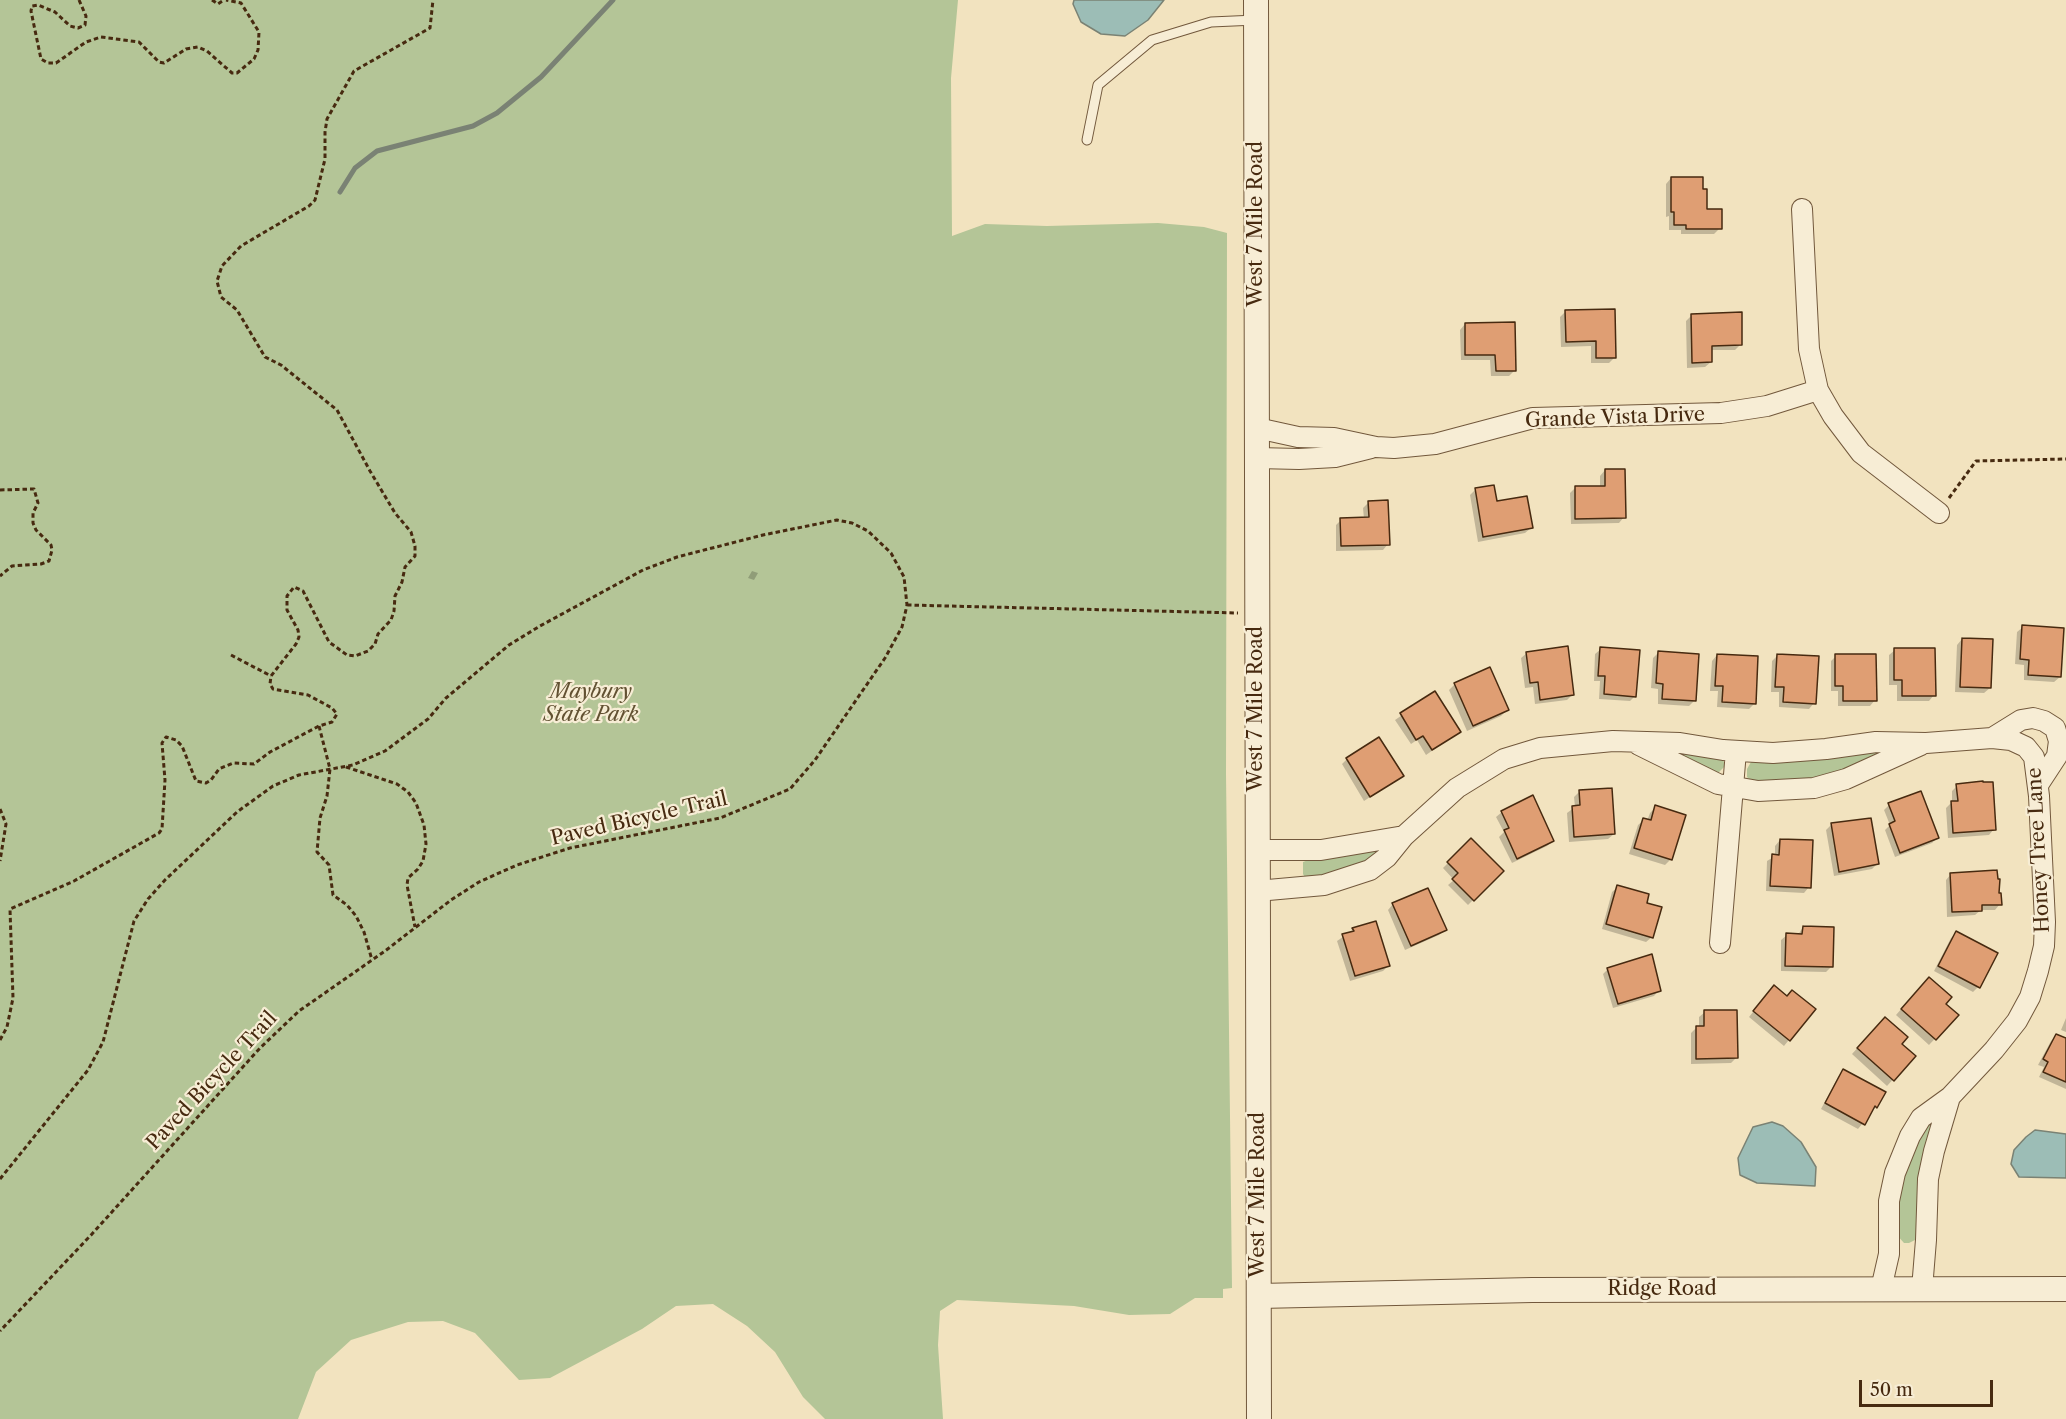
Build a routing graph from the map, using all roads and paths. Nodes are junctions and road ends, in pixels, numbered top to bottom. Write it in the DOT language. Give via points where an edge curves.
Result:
graph roads {
  1 [pos="79,0"];
  2 [pos="213,0"];
  3 [pos="225,0"];
  4 [pos="433,0"];
  5 [pos="1256,10"];
  6 [pos="1087,140"];
  7 [pos="1802,209"];
  8 [pos="1818,390"];
  9 [pos="1257,429"];
  10 [pos="1376,447"];
  11 [pos="1257,458"];
  12 [pos="2066,459"];
  13 [pos="0,490"];
  14 [pos="1939,513"];
  15 [pos="0,576"];
  16 [pos="907,605"];
  17 [pos="1256,614"];
  18 [pos="231,655"];
  19 [pos="271,676"];
  20 [pos="320,726"];
  21 [pos="1992,738"];
  22 [pos="1926,742"];
  23 [pos="1634,743"];
  24 [pos="1736,751"];
  25 [pos="344,766"];
  26 [pos="330,769"];
  27 [pos="2038,784"];
  28 [pos="1733,787"];
  29 [pos="0,809"];
  30 [pos="1404,836"];
  31 [pos="1257,850"];
  32 [pos="0,861"];
  33 [pos="1257,891"];
  34 [pos="416,927"];
  35 [pos="1720,943"];
  36 [pos="372,960"];
  37 [pos="0,1040"];
  38 [pos="1950,1097"];
  39 [pos="0,1179"];
  40 [pos="1881,1289"];
  41 [pos="1922,1289"];
  42 [pos="2066,1289"];
  43 [pos="1258,1296"];
  44 [pos="0,1331"];
  45 [pos="1259,1419"];
  1 -- 3 [label="path" via="86,16 85,25 78,28 55,12 32,6 41,59 48,63 56,63 86,42 101,37 139,42 164,63 198,46 232,73 254,59 259,32 241,3"];
  2 -- 3 [label="path" via="218,4"];
  4 -- 19 [label="path" via="430,28 354,71 327,119 325,159 315,200 241,246 222,266 217,281 221,297 237,309 265,357 281,365 337,410 395,513 411,532 415,546 415,556 405,567 394,596 391,620 378,634 375,644 355,656 338,651 329,642 303,591 294,587 287,596 287,610 299,637"];
  5 -- 6 [label="lane" via="1152,40 1098,85"];
  5 -- 9 [label="street, West 7 Mile Road"];
  7 -- 8 [label="street" via="1809,349"];
  8 -- 10 [label="street, Grande Vista Drive" via="1721,413 1548,416 1435,444"];
  8 -- 14 [label="street" via="1861,453"];
  9 -- 10 [label="street, Grande Vista Drive"];
  9 -- 11 [label="street, West 7 Mile Road"];
  10 -- 11 [label="street, Grande Vista Drive" via="1335,457"];
  11 -- 17 [label="street, West 7 Mile Road"];
  12 -- 14 [label="path" via="1976,461"];
  13 -- 15 [label="path" via="34,489 38,503 33,523 52,550 49,561 12,566"];
  16 -- 17 [label="path"];
  16 -- 25 [label="path, Paved Bicycle Trail" via="904,576 891,553 868,531 847,522 819,523 685,555 644,570 509,645 428,719 385,751"];
  16 -- 34 [label="path, Paved Bicycle Trail" via="902,627 885,658 815,760 789,789 720,818 570,848 517,866 479,882"];
  17 -- 31 [label="street, West 7 Mile Road"];
  18 -- 19 [label="path"];
  19 -- 20 [label="path" via="273,689 308,695 332,708 337,714 332,722"];
  20 -- 26 [label="path"];
  20 -- 37 [label="path" via="254,764 233,763 219,769 206,783 196,781 182,746 166,737 162,743 165,780 159,833 74,881 10,909 13,998"];
  21 -- 22 [label="street, Honey Tree Lane"];
  21 -- 27 [label="street, Honey Tree Lane" via="2011,740 2025,747 2034,757"];
  21 -- 27 [label="street" via="2021,720 2033,718 2055,728 2059,741 2057,756"];
  22 -- 24 [label="street, Honey Tree Lane" via="1876,742 1773,753"];
  22 -- 28 [label="street, Honey Tree Lane" via="1846,779 1814,788 1758,791"];
  23 -- 24 [label="street, Honey Tree Lane" via="1680,743"];
  23 -- 28 [label="street, Honey Tree Lane" via="1692,773"];
  23 -- 30 [label="street, Honey Tree Lane" via="1613,741 1540,748 1504,759 1457,788"];
  24 -- 28 [label="street"];
  25 -- 26 [label="path, Paved Bicycle Trail"];
  25 -- 34 [label="path" via="396,784 416,802 426,844 423,861 408,878 407,885"];
  26 -- 36 [label="path" via="317,852 329,865 333,895 356,916"];
  26 -- 39 [label="path, Paved Bicycle Trail" via="273,786 237,812 148,899 134,921 103,1042 88,1070"];
  27 -- 38 [label="street, Honey Tree Lane" via="2045,922 2038,971 2017,1021"];
  28 -- 35 [label="street"];
  29 -- 32 [label="path" via="6,824"];
  30 -- 31 [label="street" via="1321,850"];
  30 -- 33 [label="street, Honey Tree Lane" via="1370,870 1324,885"];
  31 -- 33 [label="street, West 7 Mile Road"];
  33 -- 43 [label="street, West 7 Mile Road"];
  34 -- 36 [label="path, Paved Bicycle Trail"];
  36 -- 44 [label="path, Paved Bicycle Trail" via="299,1011 260,1048"];
  38 -- 40 [label="street, Honey Tree Lane" via="1921,1119 1895,1173 1889,1201 1889,1254"];
  38 -- 41 [label="street, Honey Tree Lane" via="1928,1179"];
  40 -- 41 [label="street, Ridge Road"];
  40 -- 43 [label="street, Ridge Road"];
  41 -- 42 [label="street, Ridge Road"];
  43 -- 45 [label="street, West 7 Mile Road"];
}
